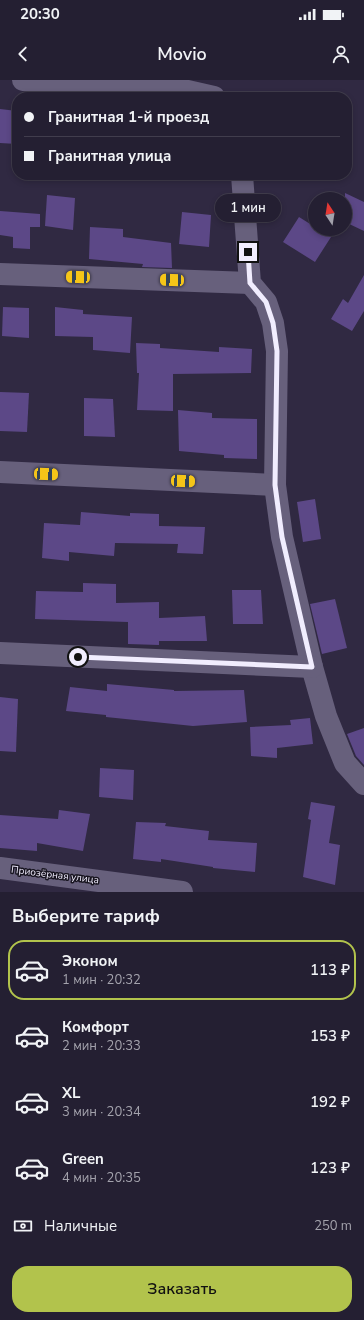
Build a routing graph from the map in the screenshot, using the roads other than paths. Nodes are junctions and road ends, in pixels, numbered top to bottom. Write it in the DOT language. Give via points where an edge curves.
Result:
graph roads {
  1 [pos="23,80"];
  2 [pos="177,84"];
  3 [pos="200,92"];
  4 [pos="242,180"];
  5 [pos="0,274"];
  6 [pos="250,283"];
  7 [pos="0,472"];
  8 [pos="275,485"];
  9 [pos="0,653"];
  10 [pos="312,667"];
  11 [pos="364,784"];
  12 [pos="0,868"];
  13 [pos="182,892"];
  1 -- 2 [label="street"];
  2 -- 3 [label="street"];
  4 -- 6 [label="street"];
  5 -- 6 [label="street"];
  6 -- 8 [label="street" via="266,302 273,323 277,351"];
  7 -- 8 [label="street"];
  8 -- 10 [label="street" via="282,537"];
  9 -- 10 [label="street"];
  10 -- 11 [label="street" via="326,716 345,762"];
  12 -- 13 [label="street, Приозёрная улица"];
}
